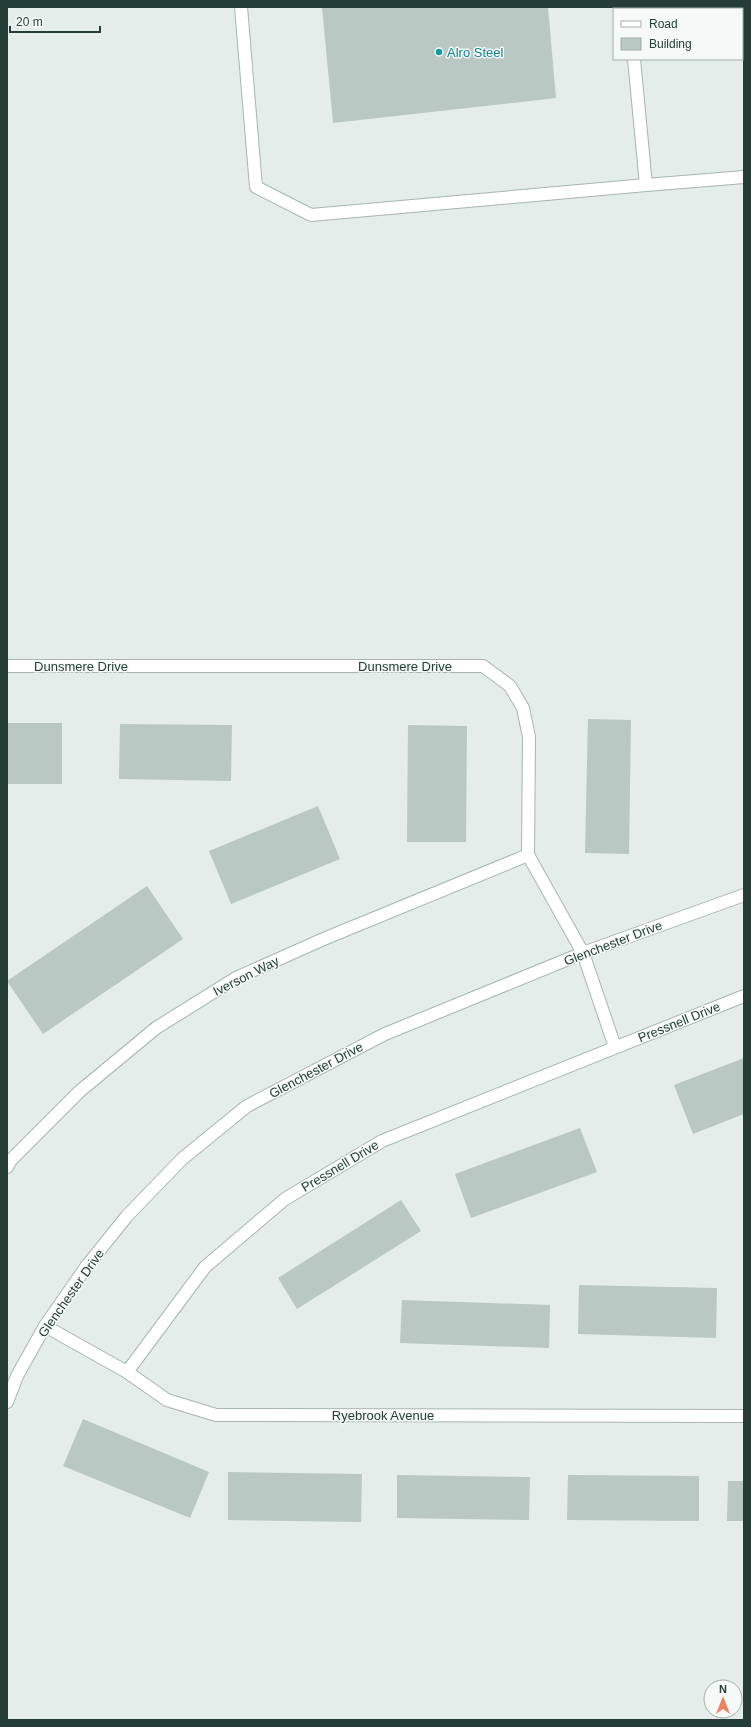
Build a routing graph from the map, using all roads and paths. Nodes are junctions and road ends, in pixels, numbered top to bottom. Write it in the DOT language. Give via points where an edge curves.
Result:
graph roads {
  1 [pos="241,7"];
  2 [pos="634,60"];
  3 [pos="744,177"];
  4 [pos="646,185"];
  5 [pos="7,666"];
  6 [pos="528,855"];
  7 [pos="744,895"];
  8 [pos="583,953"];
  9 [pos="744,996"];
  10 [pos="615,1047"];
  11 [pos="7,1167"];
  12 [pos="45,1326"];
  13 [pos="127,1372"];
  14 [pos="7,1402"];
  15 [pos="744,1416"];
  1 -- 4 [label="street" via="256,187 312,215"];
  2 -- 4 [label="street"];
  3 -- 4 [label="street"];
  5 -- 6 [label="street, Dunsmere Drive" via="483,666 510,686 523,708 530,737"];
  6 -- 8 [label="street"];
  6 -- 11 [label="street, Iverson Way" via="236,978 156,1028 80,1091"];
  7 -- 8 [label="street, Glenchester Drive"];
  8 -- 10 [label="street"];
  8 -- 12 [label="street, Glenchester Drive" via="385,1034 247,1106 182,1159 127,1216 86,1267"];
  9 -- 10 [label="street, Pressnell Drive"];
  10 -- 13 [label="street, Pressnell Drive" via="382,1142 285,1199 205,1267"];
  12 -- 13 [label="street, Ryebrook Avenue"];
  12 -- 14 [label="street, Glenchester Drive" via="17,1376"];
  13 -- 15 [label="street, Ryebrook Avenue" via="167,1400 216,1415"];
}
